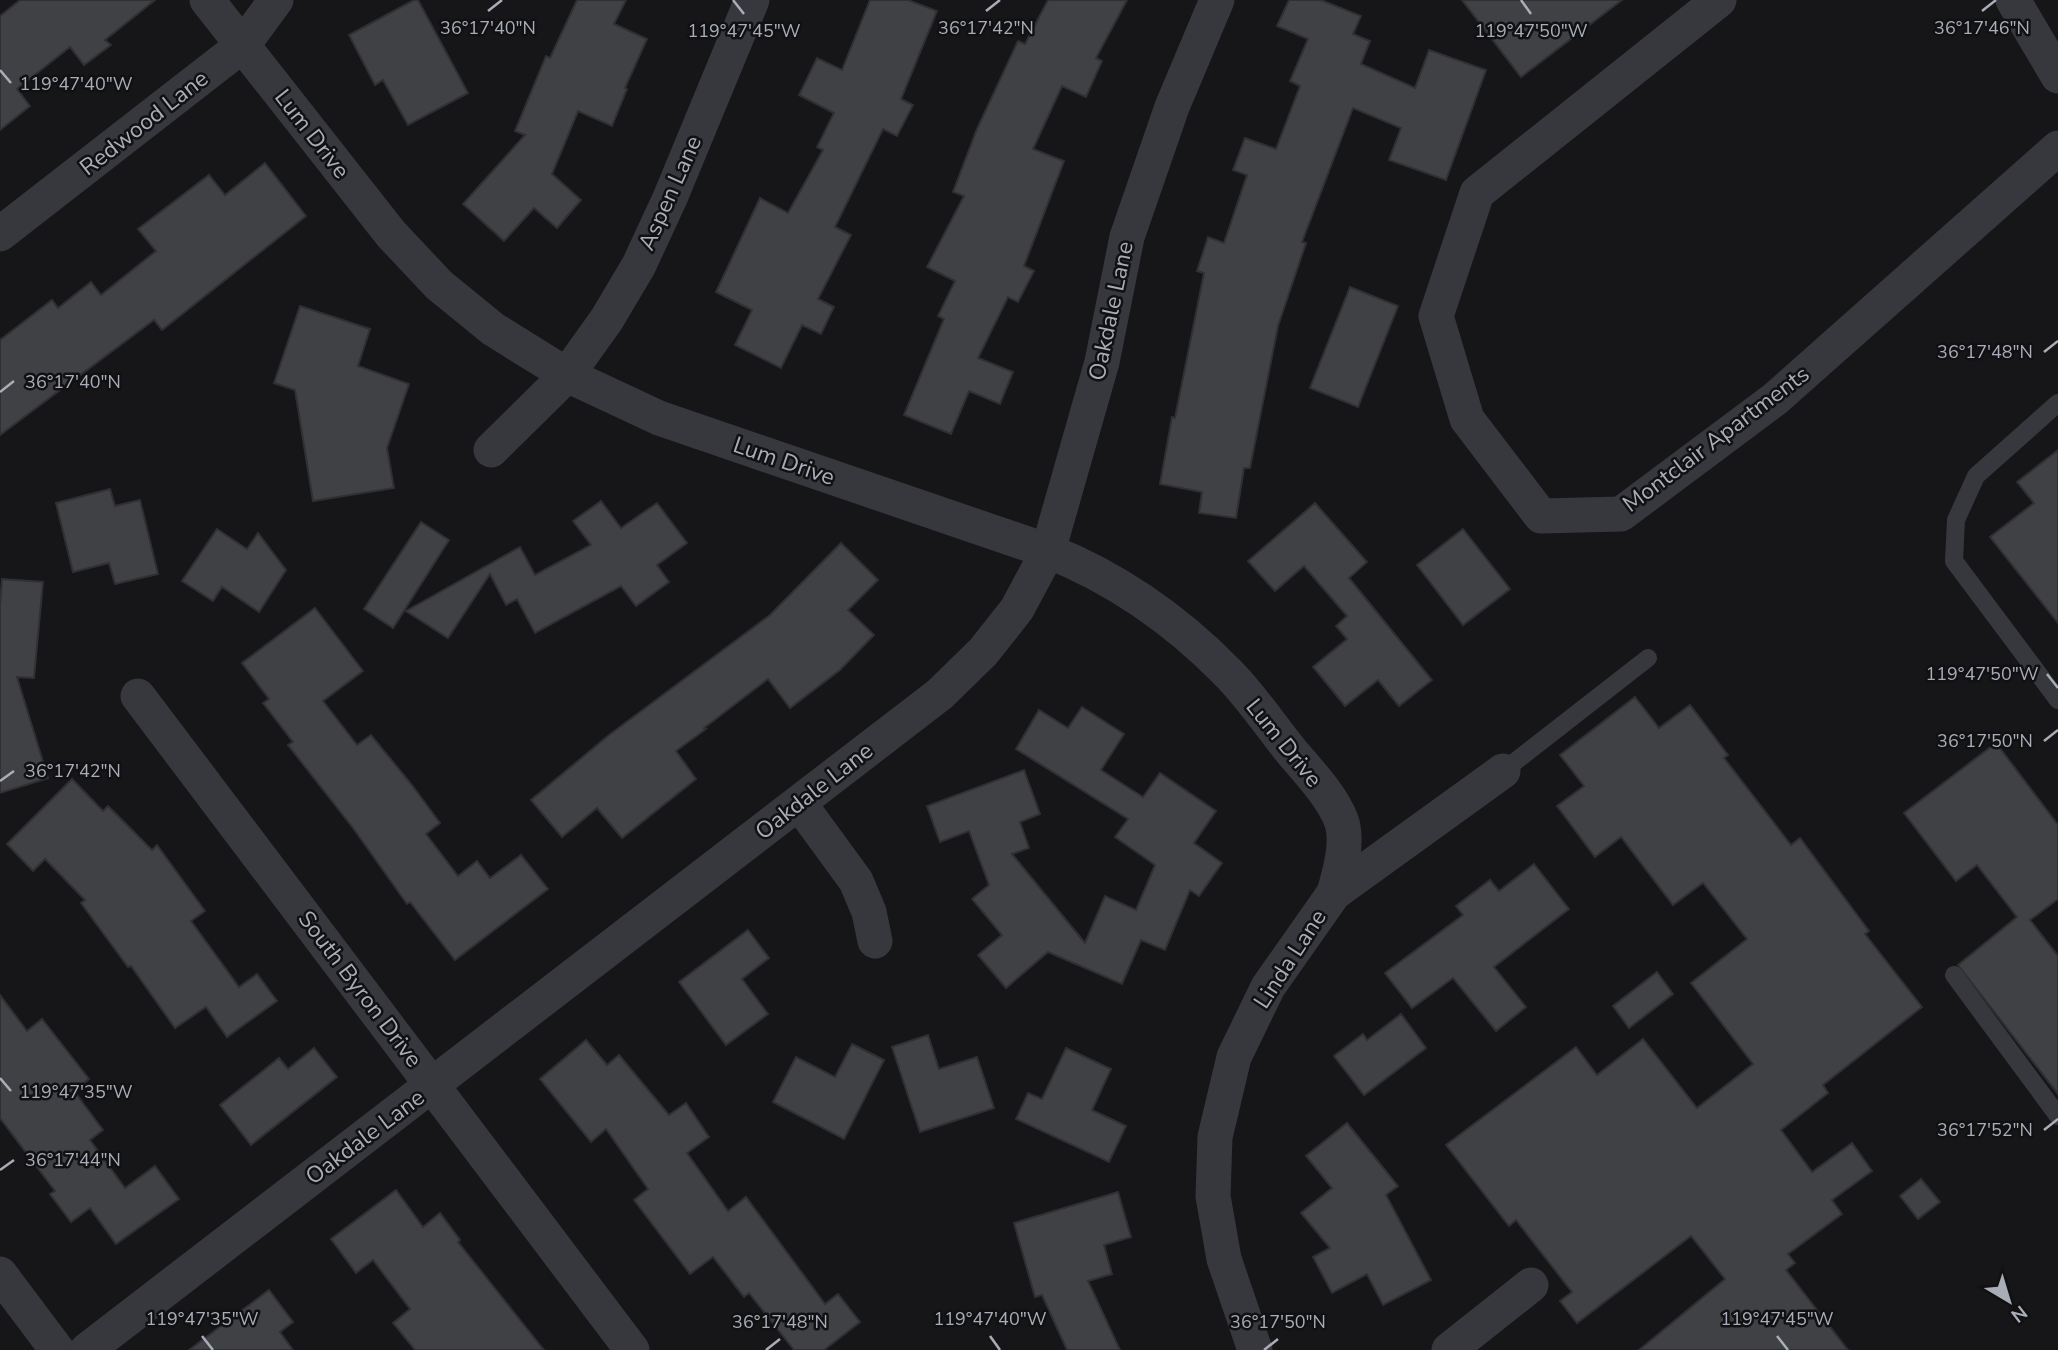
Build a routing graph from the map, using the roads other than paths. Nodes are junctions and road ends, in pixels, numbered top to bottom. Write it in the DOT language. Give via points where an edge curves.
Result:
graph roads {
  1 [pos="207,0"];
  2 [pos="276,0"];
  3 [pos="752,0"];
  4 [pos="1217,0"];
  5 [pos="1719,0"];
  6 [pos="2013,0"];
  7 [pos="243,45"];
  8 [pos="2057,73"];
  9 [pos="2058,148"];
  10 [pos="0,234"];
  11 [pos="567,375"];
  12 [pos="2058,403"];
  13 [pos="491,450"];
  14 [pos="1048,551"];
  15 [pos="1648,658"];
  16 [pos="138,696"];
  17 [pos="2058,700"];
  18 [pos="1503,771"];
  19 [pos="799,803"];
  20 [pos="1334,893"];
  21 [pos="875,941"];
  22 [pos="1954,975"];
  23 [pos="433,1085"];
  24 [pos="2058,1116"];
  25 [pos="0,1274"];
  26 [pos="1531,1285"];
  27 [pos="57,1350"];
  28 [pos="88,1350"];
  29 [pos="632,1350"];
  30 [pos="1255,1350"];
  31 [pos="1449,1350"];
  1 -- 7 [label="street, Lum Drive"];
  2 -- 7 [label="street, Redwood Lane"];
  3 -- 11 [label="street, Aspen Lane" via="639,265"];
  4 -- 14 [label="street, Oakdale Lane" via="1172,107 1126,237 1102,362"];
  5 -- 9 [label="street, Montclair Apartments" via="1477,193 1436,316 1466,419 1541,516 1620,514 1775,399"];
  6 -- 8 [label="street"];
  7 -- 10 [label="street, Redwood Lane"];
  7 -- 11 [label="street, Lum Drive" via="391,234 439,285 493,329"];
  11 -- 13 [label="street, Aspen Lane"];
  11 -- 14 [label="street, Lum Drive" via="659,418"];
  12 -- 17 [label="lane" via="1976,476 1956,520 1954,561"];
  14 -- 19 [label="street, Oakdale Lane" via="1017,609 983,652 940,694"];
  14 -- 20 [label="street, Lum Drive" via="1129,591 1228,673 1321,788 1341,821 1344,859"];
  15 -- 18 [label="lane"];
  16 -- 23 [label="street, South Byron Drive"];
  18 -- 20 [label="street, Linda Lane"];
  19 -- 21 [label="street" via="856,881"];
  19 -- 23 [label="street, Oakdale Lane"];
  20 -- 30 [label="street, Linda Lane" via="1268,987 1239,1046 1215,1137 1213,1196 1224,1259"];
  22 -- 24 [label="lane"];
  23 -- 28 [label="street, Oakdale Lane"];
  23 -- 29 [label="street, South Byron Drive"];
  25 -- 27 [label="street"];
  26 -- 31 [label="street"];
}
